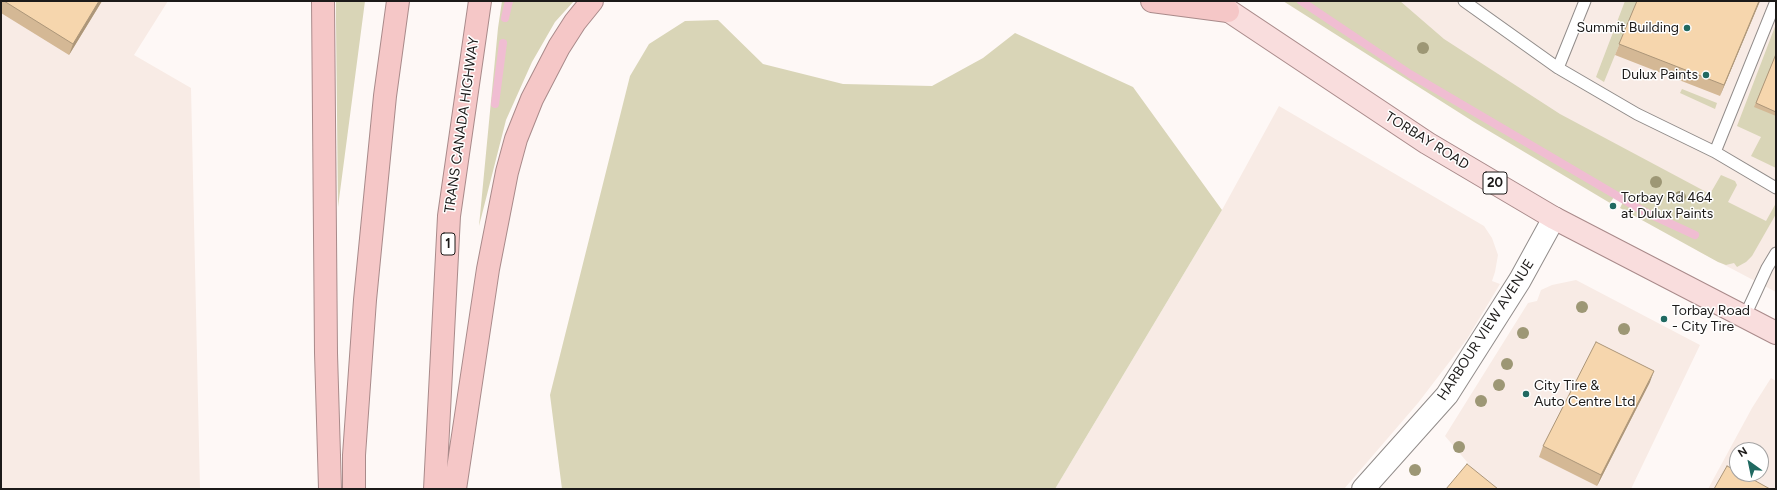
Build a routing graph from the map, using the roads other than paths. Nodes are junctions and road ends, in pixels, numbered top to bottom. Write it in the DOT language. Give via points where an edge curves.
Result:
graph roads {
  1 [pos="323,1"];
  2 [pos="398,1"];
  3 [pos="480,1"];
  4 [pos="592,1"];
  5 [pos="1152,1"];
  6 [pos="1464,1"];
  7 [pos="1585,1"];
  8 [pos="1776,1"];
  9 [pos="1221,6"];
  10 [pos="1558,68"];
  11 [pos="1715,152"];
  12 [pos="1776,188"];
  13 [pos="1554,218"];
  14 [pos="1776,253"];
  15 [pos="1744,318"];
  16 [pos="1776,333"];
  17 [pos="330,489"];
  18 [pos="354,489"];
  19 [pos="435,489"];
  20 [pos="455,489"];
  21 [pos="1362,489"];
  1 -- 17 [label="highway" via="326,353"];
  2 -- 18 [label="highway" via="385,96 365,300"];
  3 -- 19 [label="highway, TRANS CANADA HIGHWAY / 1" via="449,216"];
  4 -- 20 [label="highway" via="559,47 532,99 516,139 488,269"];
  5 -- 9 [label="highway"];
  6 -- 10 [label="lane"];
  7 -- 10 [label="lane"];
  8 -- 11 [label="lane"];
  9 -- 13 [label="main road, TORBAY ROAD / 20" via="1427,143"];
  10 -- 11 [label="lane" via="1637,114"];
  11 -- 12 [label="lane"];
  13 -- 15 [label="main road, TORBAY ROAD / 20"];
  13 -- 21 [label="street, HARBOUR VIEW AVENUE" via="1520,280 1447,395"];
  14 -- 15 [label="lane"];
  15 -- 16 [label="main road, TORBAY ROAD / 20"];
}
